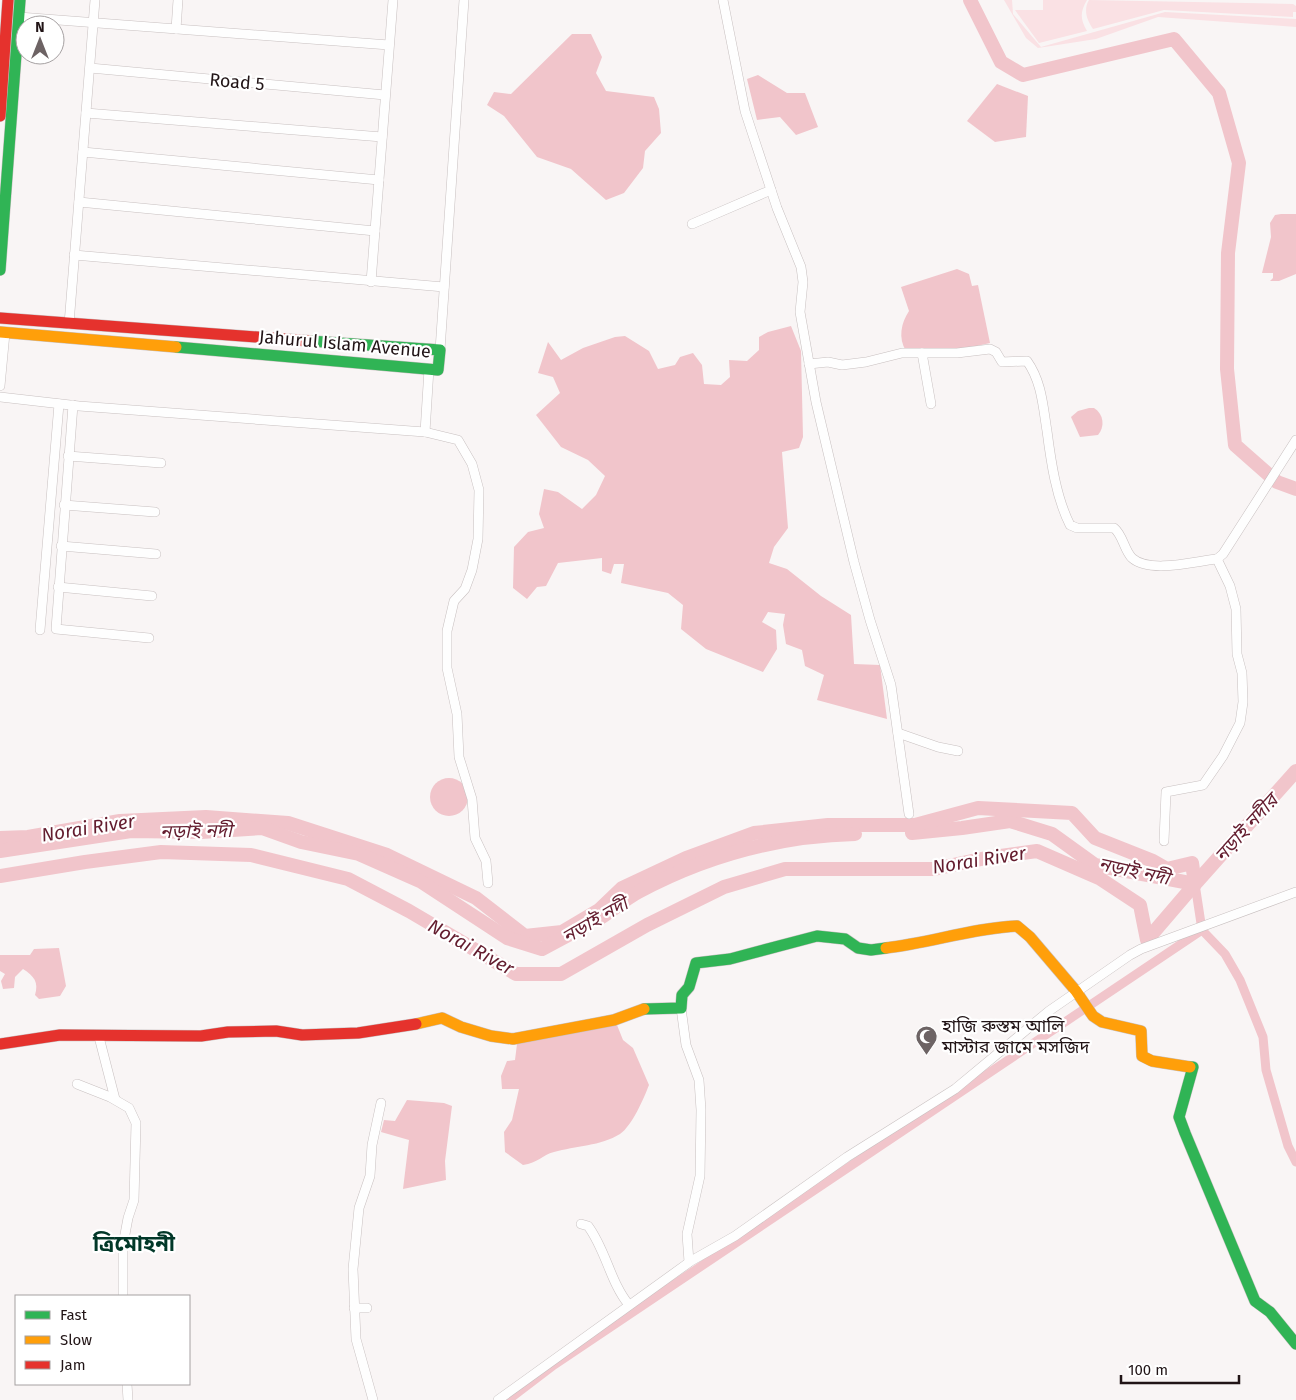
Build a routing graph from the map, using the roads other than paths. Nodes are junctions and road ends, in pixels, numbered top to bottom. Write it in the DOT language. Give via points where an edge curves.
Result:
graph roads {
  1 [pos="8,0"];
  2 [pos="20,0"];
  3 [pos="95,0"];
  4 [pos="178,0"];
  5 [pos="393,0"];
  6 [pos="464,0"];
  7 [pos="723,0"];
  8 [pos="19,15"];
  9 [pos="65,20"];
  10 [pos="93,22"];
  11 [pos="176,29"];
  12 [pos="389,45"];
  13 [pos="15,65"];
  14 [pos="90,68"];
  15 [pos="385,95"];
  16 [pos="86,112"];
  17 [pos="0,116"];
  18 [pos="382,137"];
  19 [pos="83,152"];
  20 [pos="379,180"];
  21 [pos="771,190"];
  22 [pos="79,202"];
  23 [pos="692,224"];
  24 [pos="375,231"];
  25 [pos="74,255"];
  26 [pos="0,270"];
  27 [pos="371,282"];
  28 [pos="444,287"];
  29 [pos="0,318"];
  30 [pos="69,324"];
  31 [pos="2,333"];
  32 [pos="440,350"];
  33 [pos="922,353"];
  34 [pos="809,364"];
  35 [pos="429,369"];
  36 [pos="0,386"];
  37 [pos="0,397"];
  38 [pos="59,404"];
  39 [pos="931,404"];
  40 [pos="73,405"];
  41 [pos="425,432"];
  42 [pos="1296,440"];
  43 [pos="68,456"];
  44 [pos="161,464"];
  45 [pos="64,504"];
  46 [pos="155,512"];
  47 [pos="61,546"];
  48 [pos="156,554"];
  49 [pos="1220,556"];
  50 [pos="58,587"];
  51 [pos="152,596"];
  52 [pos="40,630"];
  53 [pos="149,638"];
  54 [pos="898,734"];
  55 [pos="958,751"];
  56 [pos="908,814"];
  57 [pos="1164,841"];
  58 [pos="488,883"];
  59 [pos="1296,892"];
  60 [pos="1076,991"];
  61 [pos="681,1008"];
  62 [pos="100,1037"];
  63 [pos="0,1044"];
  64 [pos="76,1084"];
  65 [pos="115,1099"];
  66 [pos="381,1103"];
  67 [pos="580,1224"];
  68 [pos="689,1262"];
  69 [pos="123,1295"];
  70 [pos="629,1305"];
  71 [pos="354,1308"];
  72 [pos="367,1308"];
  73 [pos="1296,1344"];
  74 [pos="127,1385"];
  75 [pos="128,1400"];
  76 [pos="373,1400"];
  77 [pos="498,1400"];
  1 -- 17 [label="street"];
  2 -- 8 [label="street"];
  3 -- 10 [label="street"];
  4 -- 11 [label="street"];
  5 -- 12 [label="street"];
  6 -- 28 [label="street"];
  7 -- 21 [label="street" via="745,111"];
  9 -- 10 [label="street"];
  10 -- 11 [label="street"];
  10 -- 14 [label="street"];
  11 -- 12 [label="street"];
  12 -- 15 [label="street"];
  13 -- 26 [label="street"];
  14 -- 15 [label="street, Road 5"];
  14 -- 16 [label="street"];
  15 -- 18 [label="street"];
  16 -- 18 [label="street"];
  16 -- 19 [label="street"];
  18 -- 20 [label="street"];
  19 -- 20 [label="street"];
  19 -- 22 [label="street"];
  20 -- 24 [label="street"];
  21 -- 23 [label="street"];
  21 -- 34 [label="street" via="801,267 800,312"];
  22 -- 24 [label="street"];
  22 -- 25 [label="street"];
  24 -- 27 [label="street"];
  25 -- 27 [label="street"];
  25 -- 30 [label="street"];
  27 -- 28 [label="street"];
  28 -- 32 [label="street"];
  29 -- 30 [label="street, Jahurul Islam Avenue"];
  30 -- 32 [label="street, Jahurul Islam Avenue"];
  31 -- 35 [label="street, Jahurul Islam Avenue"];
  31 -- 36 [label="street"];
  32 -- 35 [label="street, Jahurul Islam Avenue" via="438,370"];
  33 -- 34 [label="street" via="902,353 842,365 828,362"];
  33 -- 39 [label="street"];
  33 -- 49 [label="street" via="957,353 990,348 1002,362 1027,361 1042,398 1054,476 1070,525 1077,528 1114,528 1132,558 1157,566"];
  34 -- 54 [label="street" via="835,486 891,686"];
  35 -- 41 [label="street"];
  37 -- 38 [label="street"];
  38 -- 40 [label="street"];
  38 -- 52 [label="street"];
  40 -- 41 [label="street"];
  40 -- 43 [label="street"];
  41 -- 58 [label="street" via="458,440 472,464 479,490 478,540 472,570 464,589 454,601 447,631 447,668 457,714 462,774 472,799 475,838 486,860"];
  42 -- 49 [label="street"];
  43 -- 44 [label="street"];
  43 -- 45 [label="street"];
  45 -- 46 [label="street"];
  45 -- 47 [label="street"];
  47 -- 48 [label="street"];
  47 -- 50 [label="street"];
  49 -- 57 [label="street" via="1236,608 1237,654 1244,689 1242,714 1223,756 1203,785 1166,792"];
  50 -- 51 [label="street"];
  50 -- 53 [label="street" via="57,631"];
  54 -- 55 [label="street"];
  54 -- 56 [label="street"];
  59 -- 60 [label="street" via="1140,949"];
  60 -- 61 [label="street" via="1017,926 872,950 858,948 845,940 817,936 730,959 696,963 689,987 682,995"];
  60 -- 68 [label="street" via="955,1090 848,1156 735,1236"];
  60 -- 73 [label="street" via="1093,1016 1102,1022 1141,1031 1142,1056 1152,1061 1193,1067 1179,1117 1255,1301 1270,1312"];
  61 -- 62 [label="street" via="641,1009 614,1020 513,1039 468,1030 442,1018 358,1033 302,1035 276,1031"];
  61 -- 68 [label="street" via="686,1045 699,1080 702,1110 700,1176 688,1234"];
  62 -- 63 [label="street" via="60,1035"];
  62 -- 65 [label="street"];
  64 -- 65 [label="street"];
  65 -- 69 [label="street" via="129,1108 136,1123 134,1200 123,1246"];
  66 -- 71 [label="street" via="372,1145 370,1176 361,1197 356,1224"];
  67 -- 70 [label="street" via="588,1226 595,1235"];
  68 -- 70 [label="street"];
  70 -- 77 [label="street"];
  71 -- 72 [label="street"];
  71 -- 76 [label="street" via="358,1352"];
  74 -- 75 [label="street"];
}
